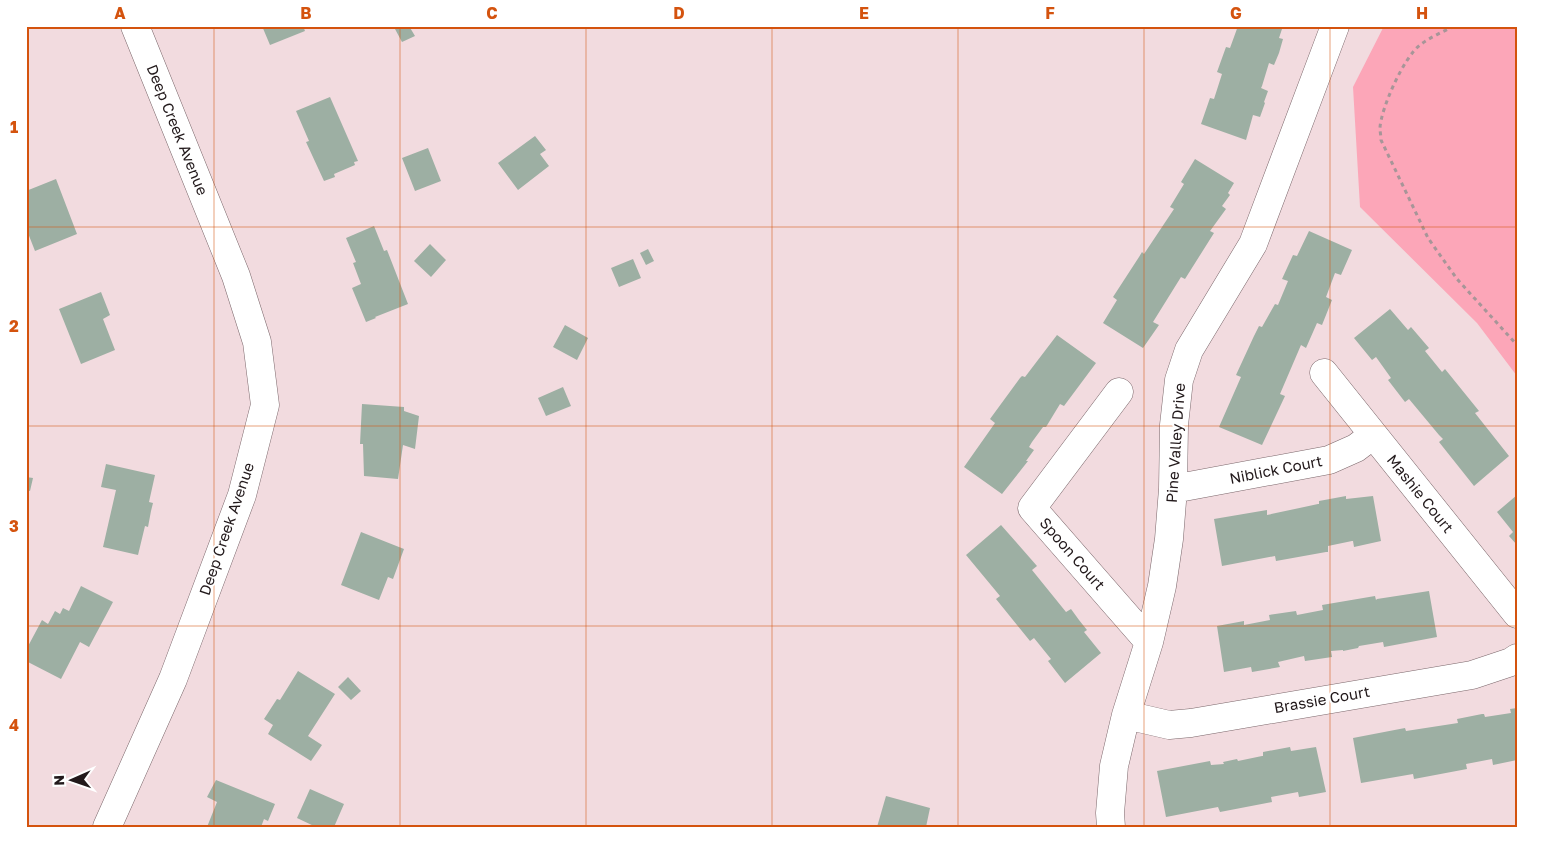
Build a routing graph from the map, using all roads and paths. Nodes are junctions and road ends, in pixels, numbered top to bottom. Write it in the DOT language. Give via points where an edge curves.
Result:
graph roads {
  1 [pos="135,26"];
  2 [pos="1335,26"];
  3 [pos="1454,26"];
  4 [pos="1517,345"];
  5 [pos="1324,373"];
  6 [pos="1119,392"];
  7 [pos="1373,435"];
  8 [pos="1173,489"];
  9 [pos="1517,614"];
  10 [pos="1149,642"];
  11 [pos="1517,658"];
  12 [pos="1126,715"];
  13 [pos="106,827"];
  14 [pos="1111,827"];
  1 -- 13 [label="street, Deep Creek Avenue" via="236,276 257,342 265,405 242,495 177,670"];
  2 -- 8 [label="street, Pine Valley Drive" via="1253,244 1189,350 1179,380 1174,425"];
  3 -- 4 [label="path" via="1413,51 1386,102 1380,128 1381,140 1428,238 1456,278"];
  5 -- 7 [label="street, Mashie Court"];
  6 -- 10 [label="street, Spoon Court" via="1032,508"];
  7 -- 8 [label="street, Niblick Court" via="1356,448 1329,460"];
  7 -- 9 [label="street, Mashie Court"];
  8 -- 10 [label="street, Pine Valley Drive" via="1169,539"];
  10 -- 12 [label="street, Pine Valley Drive"];
  11 -- 12 [label="street, Brassie Court" via="1472,674 1191,723 1169,725"];
  12 -- 14 [label="street, Pine Valley Drive" via="1114,766"];
}
